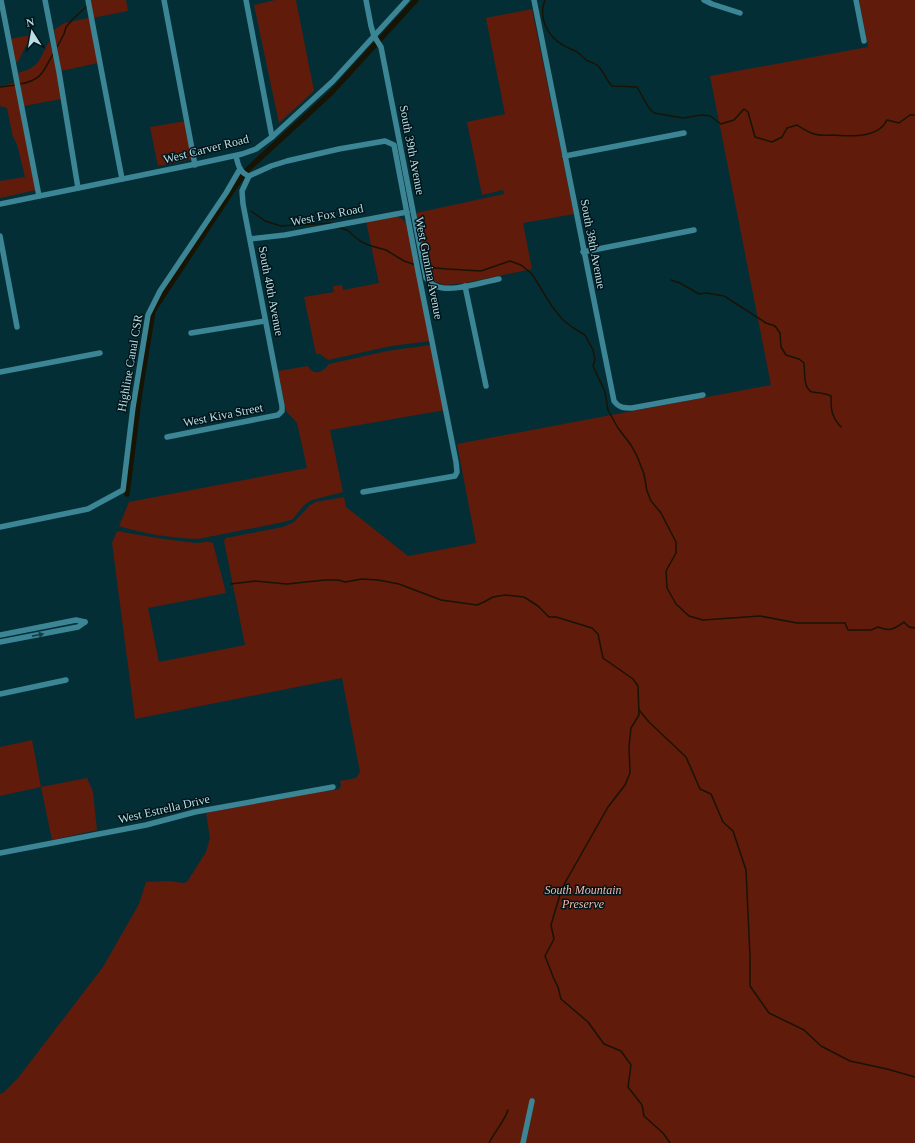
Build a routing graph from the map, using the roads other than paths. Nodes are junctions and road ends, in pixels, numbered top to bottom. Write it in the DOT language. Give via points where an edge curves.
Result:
graph roads {
  1 [pos="1,0"];
  2 [pos="45,0"];
  3 [pos="88,0"];
  4 [pos="164,0"];
  5 [pos="246,0"];
  6 [pos="366,0"];
  7 [pos="407,0"];
  8 [pos="534,0"];
  9 [pos="704,0"];
  10 [pos="856,0"];
  11 [pos="740,13"];
  12 [pos="375,37"];
  13 [pos="864,41"];
  14 [pos="684,133"];
  15 [pos="272,137"];
  16 [pos="236,156"];
  17 [pos="565,156"];
  18 [pos="195,165"];
  19 [pos="240,169"];
  20 [pos="248,176"];
  21 [pos="122,179"];
  22 [pos="78,188"];
  23 [pos="39,196"];
  24 [pos="0,204"];
  25 [pos="407,212"];
  26 [pos="694,230"];
  27 [pos="0,236"];
  28 [pos="250,239"];
  29 [pos="583,252"];
  30 [pos="499,279"];
  31 [pos="465,286"];
  32 [pos="265,321"];
  33 [pos="18,327"];
  34 [pos="191,333"];
  35 [pos="100,353"];
  36 [pos="0,372"];
  37 [pos="486,386"];
  38 [pos="703,395"];
  39 [pos="282,411"];
  40 [pos="167,437"];
  41 [pos="363,492"];
  42 [pos="0,527"];
  43 [pos="0,635"];
  44 [pos="0,642"];
  45 [pos="66,680"];
  46 [pos="0,694"];
  47 [pos="333,787"];
  48 [pos="0,853"];
  49 [pos="532,1101"];
  50 [pos="523,1143"];
  1 -- 23 [label="street"];
  2 -- 22 [label="street"];
  3 -- 21 [label="street"];
  4 -- 18 [label="street"];
  5 -- 15 [label="street"];
  6 -- 12 [label="street, South 39th Avenue"];
  7 -- 12 [label="street, West Carver Road"];
  8 -- 17 [label="street, South 38th Avenue"];
  9 -- 11 [label="street"];
  10 -- 13 [label="street"];
  12 -- 15 [label="street, West Carver Road" via="333,81"];
  12 -- 31 [label="street, South 39th Avenue" via="380,44 426,278 434,286"];
  14 -- 17 [label="street"];
  15 -- 16 [label="street, West Carver Road" via="256,149"];
  16 -- 18 [label="street, West Carver Road"];
  16 -- 19 [label="street"];
  17 -- 29 [label="street, South 38th Avenue"];
  18 -- 21 [label="street, West Carver Road"];
  19 -- 20 [label="street"];
  19 -- 42 [label="street, Highline Canal CSR" via="160,291 148,315 123,490 88,509"];
  20 -- 25 [label="street, West Gumina Avenue" via="287,161 385,141 394,145"];
  20 -- 28 [label="street, South 40th Avenue" via="242,191"];
  21 -- 22 [label="street, West Carver Road"];
  22 -- 23 [label="street, West Carver Road"];
  23 -- 24 [label="street, West Carver Road"];
  25 -- 28 [label="street, West Fox Road"];
  25 -- 41 [label="street, West Gumina Avenue" via="457,472 455,476"];
  26 -- 29 [label="street"];
  27 -- 33 [label="street"];
  28 -- 32 [label="street, South 40th Avenue"];
  29 -- 38 [label="street, South 38th Avenue" via="614,401 618,406 632,408"];
  30 -- 31 [label="street, South 39th Avenue"];
  31 -- 37 [label="street"];
  32 -- 34 [label="street"];
  32 -- 39 [label="street, South 40th Avenue"];
  35 -- 36 [label="street"];
  39 -- 40 [label="street, West Kiva Street" via="278,415"];
  44 -- 43 [label="street, one-way" via="78,627 85,622 76,620"];
  45 -- 46 [label="street"];
  47 -- 48 [label="street, West Estrella Drive" via="195,812 146,825"];
  49 -- 50 [label="street"];
}
